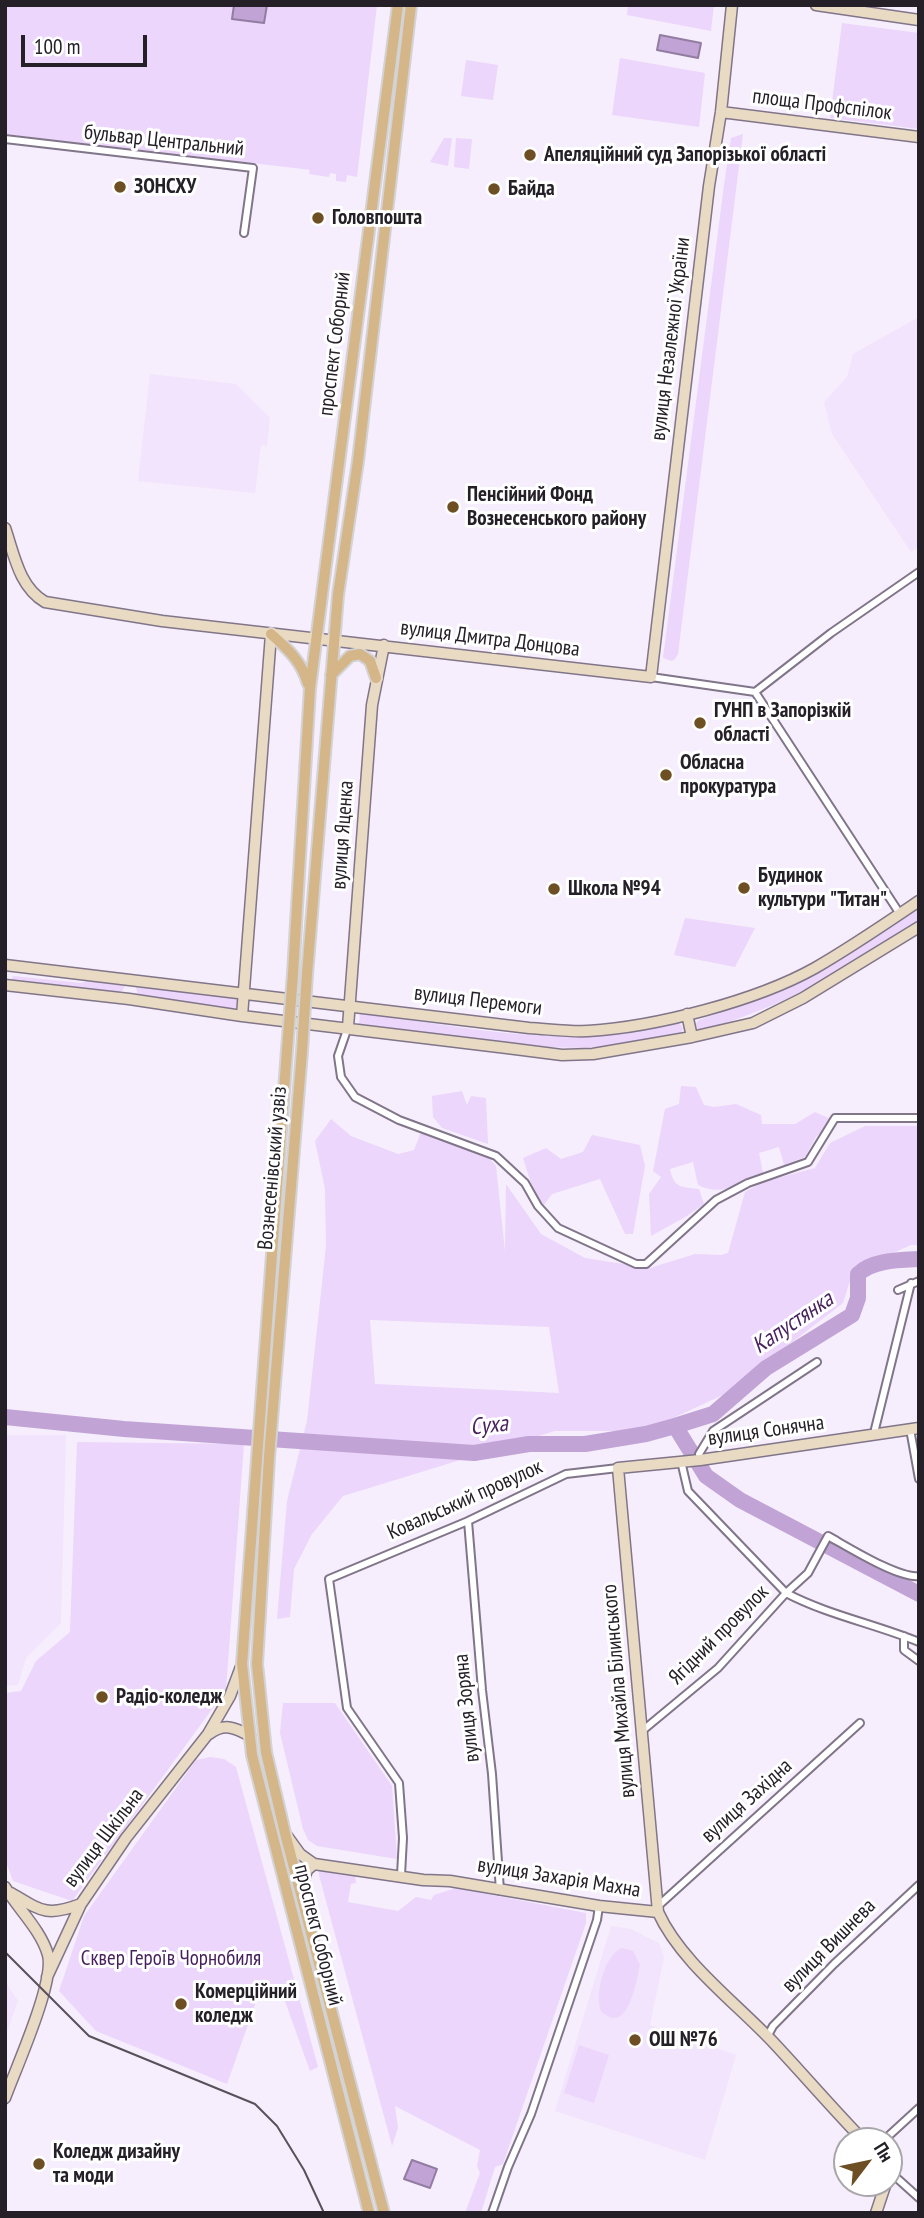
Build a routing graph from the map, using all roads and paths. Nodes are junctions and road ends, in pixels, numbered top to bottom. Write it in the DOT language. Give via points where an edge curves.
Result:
graph roads {
  1 [pos="398,5"];
  2 [pos="411,5"];
  3 [pos="732,5"];
  4 [pos="816,5"];
  5 [pos="919,20"];
  6 [pos="721,111"];
  7 [pos="919,137"];
  8 [pos="5,139"];
  9 [pos="373,192"];
  10 [pos="388,195"];
  11 [pos="244,233"];
  12 [pos="5,528"];
  13 [pos="919,572"];
  14 [pos="271,634"];
  15 [pos="316,640"];
  16 [pos="334,641"];
  17 [pos="384,645"];
  18 [pos="360,654"];
  19 [pos="331,675"];
  20 [pos="651,677"];
  21 [pos="376,678"];
  22 [pos="310,688"];
  23 [pos="755,692"];
  24 [pos="919,901"];
  25 [pos="900,914"];
  26 [pos="919,928"];
  27 [pos="5,965"];
  28 [pos="130,979"];
  29 [pos="5,985"];
  30 [pos="243,995"];
  31 [pos="129,999"];
  32 [pos="351,1005"];
  33 [pos="687,1014"];
  34 [pos="242,1016"];
  35 [pos="348,1027"];
  36 [pos="692,1038"];
  37 [pos="919,1118"];
  38 [pos="919,1281"];
  39 [pos="911,1283"];
  40 [pos="898,1290"];
  41 [pos="817,1362"];
  42 [pos="914,1429"];
  43 [pos="878,1435"];
  44 [pos="263,1456"];
  45 [pos="700,1460"];
  46 [pos="684,1461"];
  47 [pos="618,1468"];
  48 [pos="919,1479"];
  49 [pos="468,1521"];
  50 [pos="919,1576"];
  51 [pos="786,1593"];
  52 [pos="904,1636"];
  53 [pos="919,1642"];
  54 [pos="919,1661"];
  55 [pos="242,1664"];
  56 [pos="257,1664"];
  57 [pos="860,1723"];
  58 [pos="642,1732"];
  59 [pos="208,1734"];
  60 [pos="250,1736"];
  61 [pos="285,1832"];
  62 [pos="314,1864"];
  63 [pos="401,1875"];
  64 [pos="919,1885"];
  65 [pos="7,1889"];
  66 [pos="300,1891"];
  67 [pos="500,1891"];
  68 [pos="81,1904"];
  69 [pos="599,1906"];
  70 [pos="658,1909"];
  71 [pos="47,1977"];
  72 [pos="767,2037"];
  73 [pos="5,2098"];
  74 [pos="919,2108"];
  75 [pos="851,2127"];
  76 [pos="898,2127"];
  77 [pos="903,2184"];
  78 [pos="919,2198"];
  79 [pos="369,2213"];
  80 [pos="384,2213"];
  81 [pos="492,2213"];
  1 -- 9 [label="main road, проспект Соборний"];
  2 -- 10 [label="main road, проспект Соборний"];
  3 -- 6 [label="street, вулиця Незалежної України"];
  4 -- 5 [label="street"];
  6 -- 7 [label="street, площа Профспілок"];
  6 -- 20 [label="street, вулиця Незалежної України"];
  8 -- 11 [label="street, бульвар Центральний" via="253,168"];
  9 -- 10 [label="main road"];
  9 -- 15 [label="main road, проспект Соборний"];
  10 -- 16 [label="main road, проспект Соборний"];
  12 -- 14 [label="street, вулиця Дмитра Донцова" via="24,582 45,602"];
  13 -- 23 [label="street"];
  14 -- 15 [label="street, вулиця Дмитра Донцова"];
  14 -- 22 [label="main road" via="305,670"];
  14 -- 30 [label="street"];
  15 -- 16 [label="street, вулиця Дмитра Донцова"];
  15 -- 22 [label="main road, проспект Соборний"];
  16 -- 17 [label="street, вулиця Дмитра Донцова"];
  16 -- 19 [label="main road, проспект Соборний"];
  17 -- 18 [label="street"];
  17 -- 20 [label="street, вулиця Дмитра Донцова"];
  17 -- 21 [label="street, вулиця Яценка"];
  18 -- 19 [label="main road" via="350,656"];
  18 -- 21 [label="main road" via="370,661"];
  19 -- 44 [label="main road, Вознесенівський узвіз, bridge" via="272,1419"];
  20 -- 23 [label="street, вулиця Дмитра Донцова"];
  21 -- 32 [label="street, вулиця Яценка"];
  22 -- 44 [label="main road, Вознесенівський узвіз, bridge" via="260,1417"];
  23 -- 25 [label="street"];
  24 -- 25 [label="street, вулиця Перемоги"];
  25 -- 33 [label="street, вулиця Перемоги" via="813,969 748,996"];
  26 -- 36 [label="street, вулиця Перемоги" via="753,1023"];
  27 -- 28 [label="street, вулиця Перемоги"];
  28 -- 30 [label="street, вулиця Перемоги"];
  28 -- 31 [label="street"];
  29 -- 31 [label="street, вулиця Перемоги"];
  30 -- 32 [label="street, вулиця Перемоги"];
  30 -- 34 [label="street"];
  31 -- 34 [label="street, вулиця Перемоги"];
  32 -- 33 [label="street, вулиця Перемоги" via="586,1031"];
  32 -- 35 [label="street, вулиця Яценка"];
  33 -- 36 [label="street"];
  34 -- 35 [label="street, вулиця Перемоги"];
  35 -- 36 [label="street, вулиця Перемоги" via="562,1055 622,1051"];
  35 -- 37 [label="street" via="338,1056 341,1077 355,1097 399,1120 496,1156 525,1183 558,1228 636,1264 646,1264 716,1200 808,1162 835,1118"];
  38 -- 39 [label="street"];
  39 -- 40 [label="street"];
  39 -- 43 [label="street" via="875,1429"];
  41 -- 45 [label="street" via="713,1431"];
  42 -- 43 [label="street, вулиця Сонячна"];
  42 -- 48 [label="street"];
  43 -- 45 [label="street, вулиця Сонячна"];
  44 -- 55 [label="main road, Вознесенівський узвіз"];
  44 -- 56 [label="main road, Вознесенівський узвіз"];
  45 -- 46 [label="street, вулиця Сонячна"];
  46 -- 47 [label="street, вулиця Сонячна"];
  46 -- 51 [label="street, Ягідний провулок" via="688,1491"];
  47 -- 49 [label="street, Ковальський провулок" via="566,1474"];
  47 -- 58 [label="street, вулиця Михайла Білинського"];
  49 -- 63 [label="street, Ковальський провулок" via="329,1579 347,1708 399,1783"];
  49 -- 67 [label="street, вулиця Зоряна"];
  50 -- 51 [label="street" via="909,1577 828,1536 808,1573"];
  51 -- 52 [label="street"];
  51 -- 58 [label="street, Ягідний провулок" via="718,1668"];
  52 -- 53 [label="street"];
  52 -- 54 [label="street" via="904,1650"];
  55 -- 59 [label="street, вулиця Шкільна"];
  55 -- 60 [label="main road, проспект Соборний"];
  56 -- 61 [label="main road, проспект Соборний" via="266,1752"];
  57 -- 70 [label="street, вулиця Західна"];
  58 -- 70 [label="street, вулиця Михайла Білинського"];
  59 -- 60 [label="street" via="227,1726"];
  59 -- 68 [label="street, вулиця Шкільна"];
  60 -- 79 [label="main road, проспект Соборний"];
  61 -- 62 [label="street" via="300,1854"];
  61 -- 66 [label="main road, проспект Соборний"];
  62 -- 63 [label="street, вулиця Захарія Махна"];
  62 -- 66 [label="street"];
  63 -- 67 [label="street, вулиця Захарія Махна"];
  64 -- 72 [label="street, вулиця Вишнева" via="834,1964"];
  65 -- 68 [label="street, вулиця Шкільна" via="41,1911 63,1911"];
  65 -- 71 [label="street" via="49,1957"];
  66 -- 80 [label="main road, проспект Соборний"];
  67 -- 69 [label="street, вулиця Захарія Махна"];
  68 -- 71 [label="street"];
  69 -- 70 [label="street, вулиця Захарія Махна"];
  69 -- 81 [label="street" via="531,2114"];
  70 -- 72 [label="street, вулиця Захарія Махна" via="666,1929 694,1962"];
  71 -- 73 [label="street"];
  72 -- 75 [label="street, вулиця Захарія Махна"];
  74 -- 76 [label="street"];
  77 -- 78 [label="street"];
}
